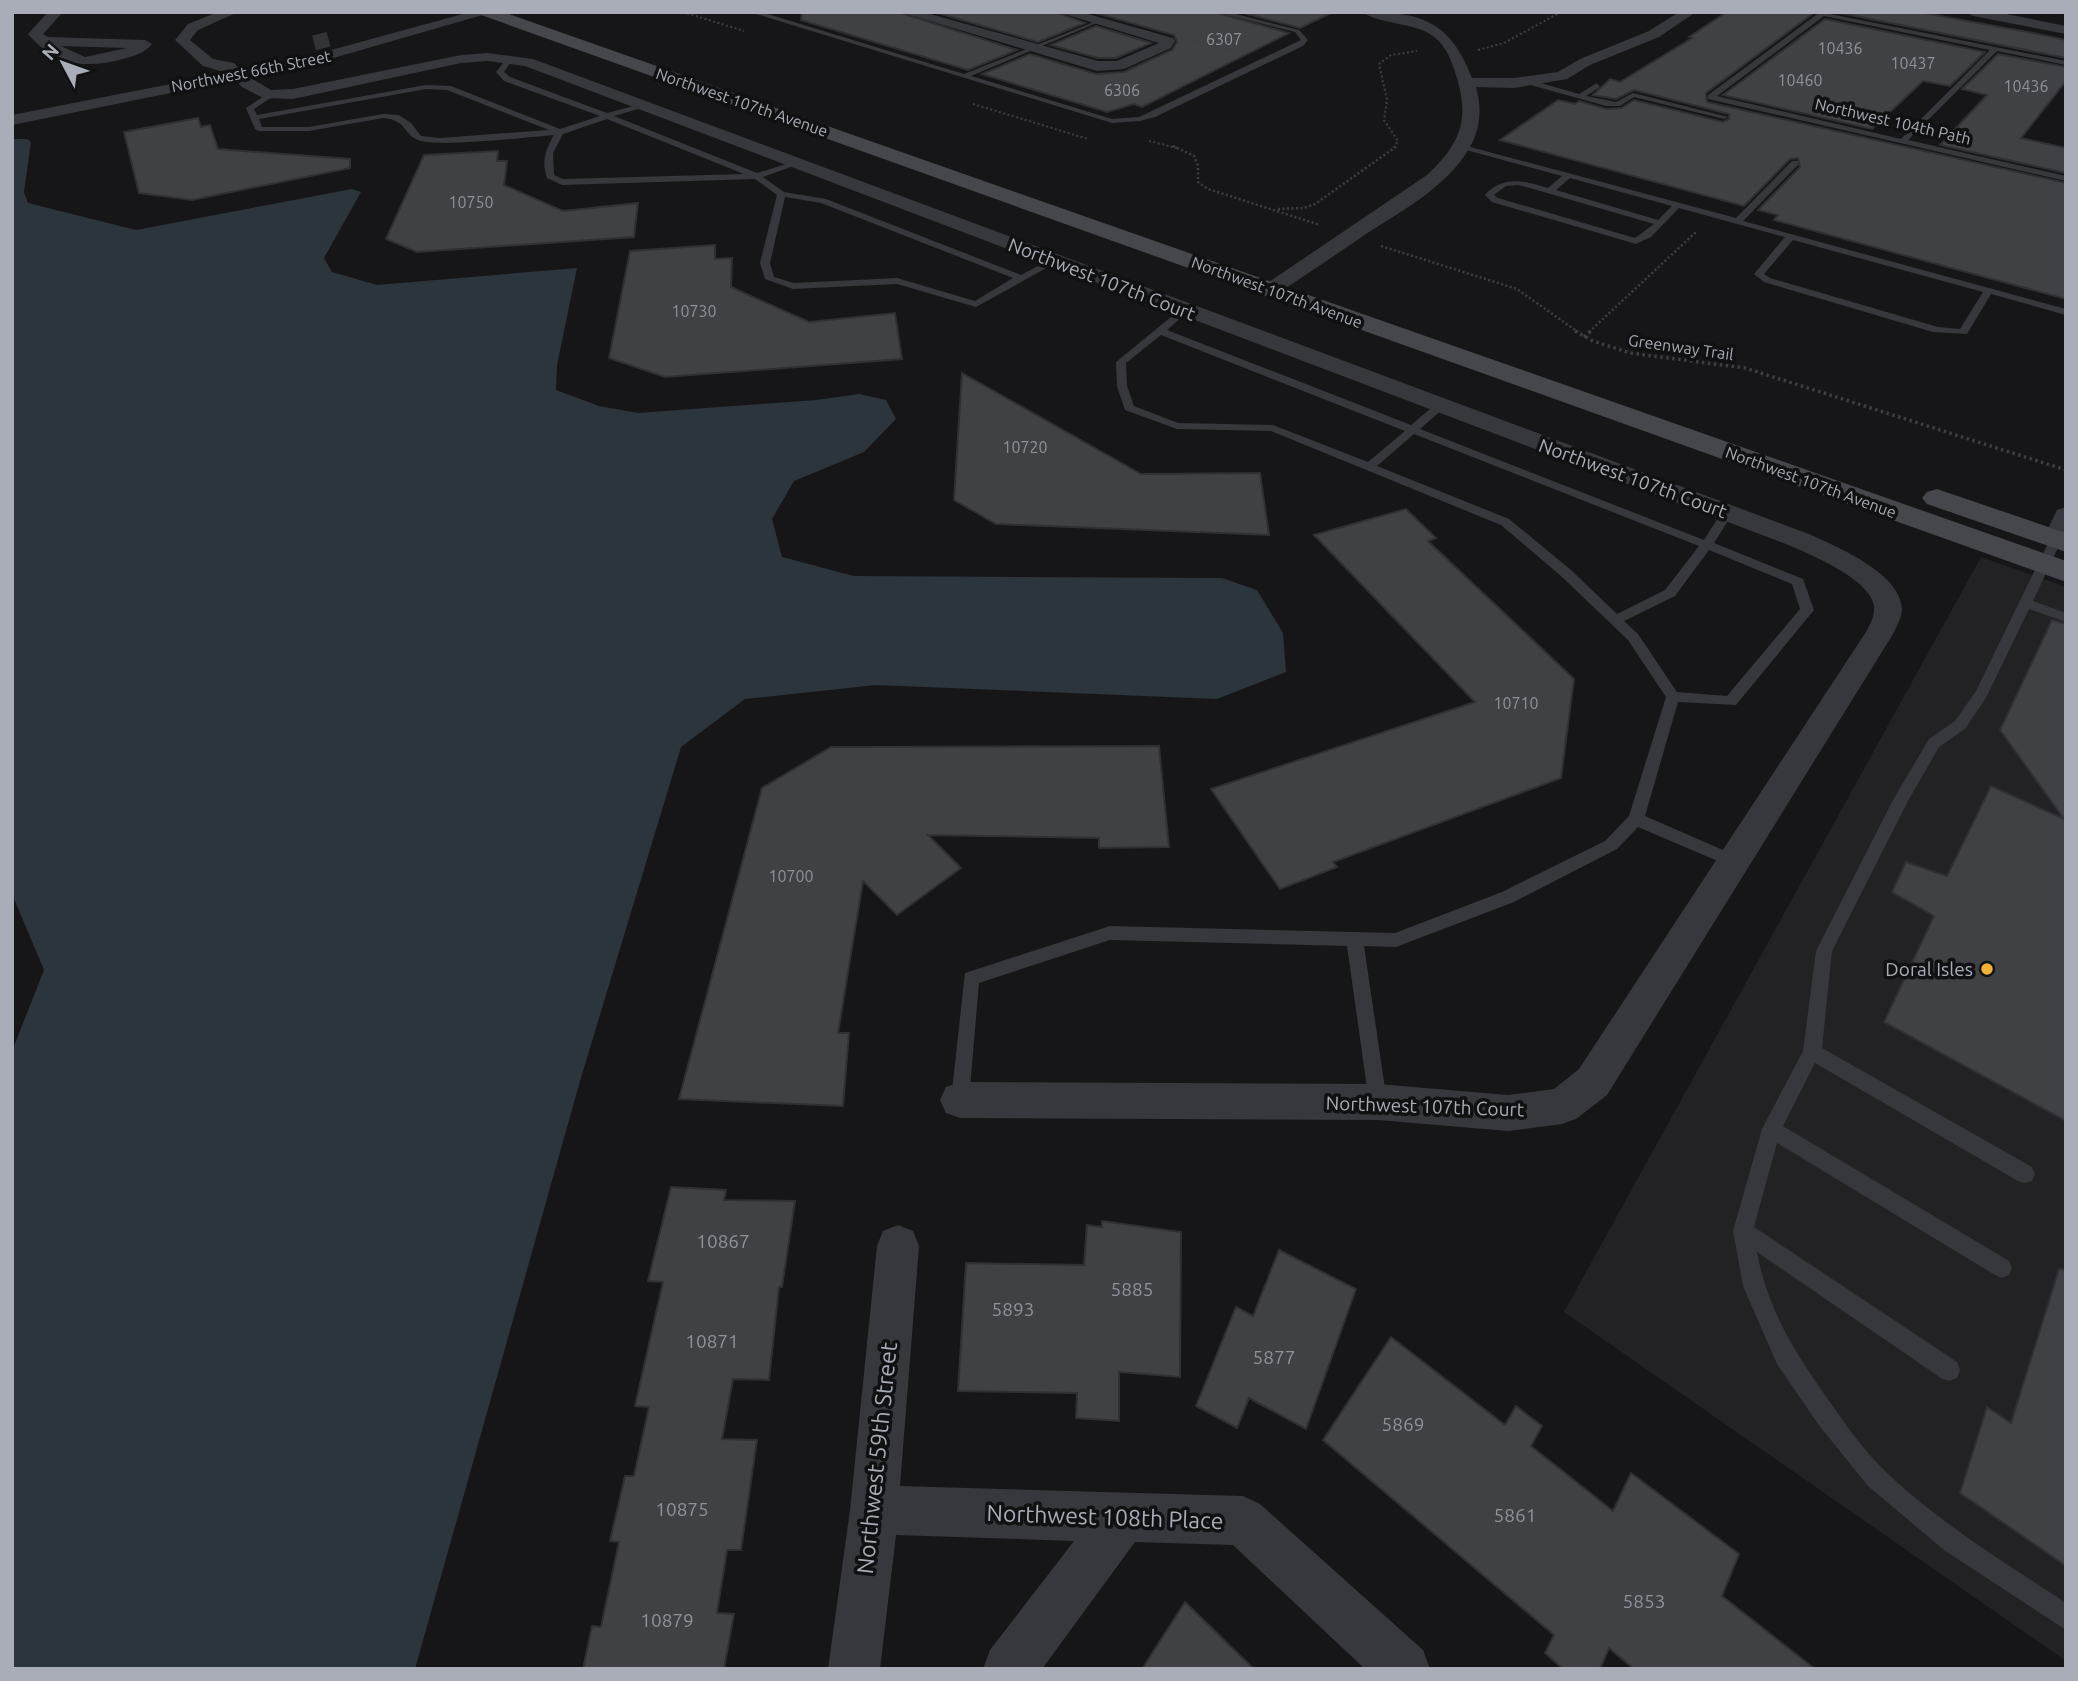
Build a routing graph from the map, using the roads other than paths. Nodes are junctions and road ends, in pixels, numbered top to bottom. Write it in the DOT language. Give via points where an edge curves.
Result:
graph roads {
  1 [pos="56,12"];
  2 [pos="231,12"];
  3 [pos="450,12"];
  4 [pos="487,12"];
  5 [pos="528,12"];
  6 [pos="753,12"];
  7 [pos="907,12"];
  8 [pos="1065,12"];
  9 [pos="1219,12"];
  10 [pos="1370,12"];
  11 [pos="1689,12"];
  12 [pos="1973,12"];
  13 [pos="1824,13"];
  14 [pos="1401,16"];
  15 [pos="984,17"];
  16 [pos="431,18"];
  17 [pos="1097,21"];
  18 [pos="958,27"];
  19 [pos="2066,30"];
  20 [pos="352,33"];
  21 [pos="138,43"];
  22 [pos="1032,48"];
  23 [pos="1994,49"];
  24 [pos="310,52"];
  25 [pos="509,58"];
  26 [pos="2066,63"];
  27 [pos="232,64"];
  28 [pos="962,77"];
  29 [pos="1466,82"];
  30 [pos="1530,82"];
  31 [pos="1597,85"];
  32 [pos="269,94"];
  33 [pos="1580,97"];
  34 [pos="642,105"];
  35 [pos="12,108"];
  36 [pos="607,116"];
  37 [pos="1724,117"];
  38 [pos="254,118"];
  39 [pos="12,120"];
  40 [pos="560,132"];
  41 [pos="1903,141"];
  42 [pos="1462,146"];
  43 [pos="793,163"];
  44 [pos="1796,163"];
  45 [pos="757,176"];
  46 [pos="1567,176"];
  47 [pos="2066,179"];
  48 [pos="1550,191"];
  49 [pos="781,194"];
  50 [pos="1677,206"];
  51 [pos="1737,222"];
  52 [pos="1659,223"];
  53 [pos="1790,236"];
  54 [pos="1054,261"];
  55 [pos="1021,278"];
  56 [pos="1281,283"];
  57 [pos="1989,290"];
  58 [pos="1185,310"];
  59 [pos="2066,312"];
  60 [pos="1160,331"];
  61 [pos="1502,348"];
  62 [pos="1440,406"];
  63 [pos="1414,428"];
  64 [pos="1369,467"];
  65 [pos="1918,492"];
  66 [pos="1727,513"];
  67 [pos="1707,545"];
  68 [pos="2059,547"];
  69 [pos="2026,603"];
  70 [pos="2066,618"];
  71 [pos="1615,620"];
  72 [pos="1673,697"];
  73 [pos="1636,819"];
  74 [pos="1732,861"];
  75 [pos="1354,939"];
  76 [pos="1812,1052"];
  77 [pos="960,1100"];
  78 [pos="1378,1102"];
  79 [pos="1771,1129"];
  80 [pos="2025,1174"];
  81 [pos="1744,1231"];
  82 [pos="898,1246"];
  83 [pos="2002,1268"];
  84 [pos="1949,1370"];
  85 [pos="874,1510"];
  86 [pos="1123,1517"];
  87 [pos="2066,1618"];
  88 [pos="854,1669"];
  89 [pos="1009,1669"];
  90 [pos="1404,1669"];
  1 -- 21 [label="street" via="35,34 79,61 128,52 145,44"];
  2 -- 27 [label="street" via="212,28 193,27 182,40 208,63"];
  3 -- 16 [label="street, Northwest 66th Street"];
  4 -- 24 [label="street, Northwest 66th Street"];
  4 -- 56 [label="main road, Northwest 107th Avenue"];
  5 -- 56 [label="main road, Northwest 107th Avenue"];
  6 -- 28 [label="lane"];
  7 -- 18 [label="street"];
  8 -- 17 [label="street"];
  9 -- 28 [label="lane" via="1297,32 1306,40 1152,115 1126,121 1087,115"];
  10 -- 14 [label="street"];
  11 -- 30 [label="street" via="1654,34 1562,76"];
  12 -- 19 [label="street"];
  13 -- 23 [label="lane"];
  13 -- 41 [label="lane, Northwest 104th Path" via="1712,97"];
  14 -- 29 [label="street" via="1434,31 1453,50"];
  15 -- 18 [label="street"];
  16 -- 20 [label="street, Northwest 66th Street"];
  16 -- 24 [label="street, Northwest 66th Street"];
  17 -- 22 [label="lane"];
  17 -- 22 [label="street" via="1168,41 1109,67"];
  18 -- 22 [label="street"];
  22 -- 28 [label="lane"];
  23 -- 26 [label="lane"];
  23 -- 41 [label="lane"];
  24 -- 27 [label="street, Northwest 66th Street"];
  24 -- 27 [label="street, Northwest 66th Street"];
  25 -- 32 [label="street, Northwest 107th Court" via="461,59 293,94"];
  25 -- 34 [label="street, Northwest 107th Court"];
  25 -- 36 [label="lane" via="500,72 507,79"];
  27 -- 32 [label="street" via="247,84"];
  27 -- 35 [label="street, Northwest 66th Street"];
  27 -- 39 [label="street, Northwest 66th Street"];
  29 -- 30 [label="street"];
  29 -- 42 [label="street" via="1472,109"];
  30 -- 33 [label="lane"];
  31 -- 33 [label="lane"];
  32 -- 38 [label="lane" via="250,108"];
  33 -- 37 [label="lane" via="1617,104 1633,95"];
  34 -- 36 [label="lane"];
  34 -- 43 [label="street, Northwest 107th Court"];
  36 -- 40 [label="lane"];
  36 -- 45 [label="lane"];
  38 -- 40 [label="lane" via="426,87 447,88"];
  38 -- 40 [label="lane" via="259,129 286,131 396,117 419,138 440,140"];
  40 -- 45 [label="lane" via="550,147 547,165 550,176 562,182"];
  41 -- 47 [label="lane, Northwest 104th Path"];
  42 -- 46 [label="lane"];
  42 -- 56 [label="street" via="1430,181"];
  43 -- 45 [label="lane"];
  43 -- 54 [label="street, Northwest 107th Court"];
  44 -- 51 [label="lane"];
  45 -- 49 [label="lane"];
  46 -- 48 [label="lane"];
  46 -- 50 [label="lane"];
  48 -- 52 [label="lane"];
  48 -- 52 [label="lane" via="1507,182 1489,195 1627,240 1648,235"];
  49 -- 55 [label="lane" via="823,201"];
  49 -- 55 [label="lane" via="765,263 770,279 793,286 897,281 976,304"];
  50 -- 51 [label="lane"];
  50 -- 52 [label="lane"];
  51 -- 53 [label="lane"];
  53 -- 57 [label="lane"];
  53 -- 57 [label="lane" via="1759,274 1937,330 1963,332"];
  54 -- 55 [label="lane"];
  54 -- 58 [label="street, Northwest 107th Court"];
  56 -- 61 [label="main road, Northwest 107th Avenue"];
  56 -- 68 [label="main road, Northwest 107th Avenue"];
  57 -- 59 [label="lane"];
  58 -- 60 [label="lane"];
  58 -- 62 [label="street, Northwest 107th Court"];
  60 -- 63 [label="lane"];
  60 -- 64 [label="lane" via="1121,362 1129,408 1177,426 1273,428"];
  62 -- 63 [label="lane"];
  62 -- 66 [label="street, Northwest 107th Court"];
  63 -- 64 [label="lane"];
  63 -- 67 [label="lane"];
  64 -- 71 [label="lane" via="1505,522"];
  65 -- 68 [label="main road, Northwest 107th Avenue"];
  66 -- 67 [label="lane"];
  66 -- 74 [label="street, Northwest 107th Court" via="1841,559 1871,582 1887,603 1887,618"];
  67 -- 71 [label="lane" via="1670,593"];
  67 -- 72 [label="lane" via="1798,582 1807,610 1731,701"];
  68 -- 69 [label="lane"];
  69 -- 70 [label="lane"];
  69 -- 76 [label="lane" via="1982,693 1960,725 1934,743 1927,755 1824,951"];
  71 -- 72 [label="lane" via="1633,637"];
  72 -- 73 [label="lane"];
  73 -- 74 [label="lane"];
  73 -- 75 [label="lane" via="1611,845 1508,897 1396,940"];
  74 -- 78 [label="street, Northwest 107th Court" via="1593,1082 1562,1106 1508,1113"];
  75 -- 77 [label="lane" via="1110,933 971,978"];
  75 -- 78 [label="lane"];
  76 -- 79 [label="lane"];
  76 -- 80 [label="lane"];
  77 -- 78 [label="street, Northwest 107th Court"];
  79 -- 81 [label="lane"];
  79 -- 83 [label="lane"];
  81 -- 84 [label="lane"];
  81 -- 87 [label="lane" via="1754,1286 1785,1356 1876,1478 1951,1542"];
  82 -- 85 [label="street, Northwest 59th Street"];
  85 -- 86 [label="street, Northwest 108th Place"];
  85 -- 88 [label="street, Northwest 59th Street"];
  86 -- 89 [label="street"];
  86 -- 90 [label="street, Northwest 108th Place" via="1243,1521"];
}
